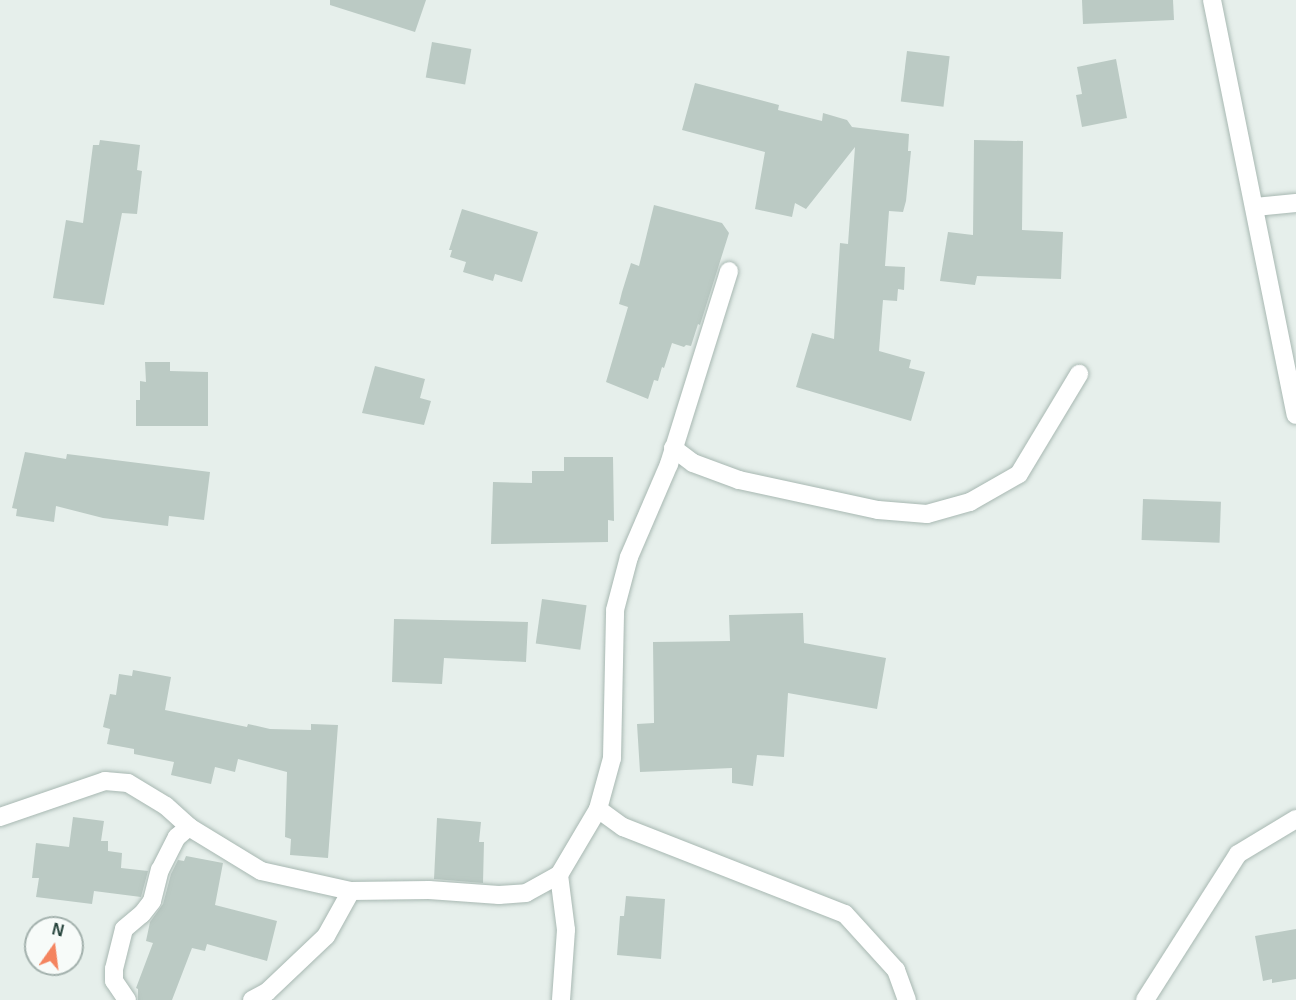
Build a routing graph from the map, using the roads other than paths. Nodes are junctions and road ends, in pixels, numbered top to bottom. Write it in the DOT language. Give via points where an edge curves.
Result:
graph roads {
  1 [pos="1212,0"];
  2 [pos="1296,203"];
  3 [pos="1255,207"];
  4 [pos="729,271"];
  5 [pos="1078,374"];
  6 [pos="1296,416"];
  7 [pos="673,448"];
  8 [pos="598,809"];
  9 [pos="0,818"];
  10 [pos="1296,819"];
  11 [pos="189,827"];
  12 [pos="559,875"];
  13 [pos="351,891"];
  14 [pos="127,1000"];
  15 [pos="252,1000"];
  16 [pos="561,1000"];
  17 [pos="907,1000"];
  18 [pos="1145,1000"];
  1 -- 3 [label="street"];
  2 -- 3 [label="street"];
  3 -- 6 [label="street"];
  4 -- 7 [label="street"];
  5 -- 7 [label="street" via="1019,474 970,502 927,514 878,510 739,480 693,463"];
  7 -- 8 [label="street" via="629,557 615,610 612,758"];
  8 -- 12 [label="street"];
  8 -- 17 [label="street" via="623,827 845,914 896,970"];
  9 -- 11 [label="street" via="105,781 128,783 166,806"];
  10 -- 18 [label="street" via="1238,854"];
  11 -- 13 [label="street" via="261,872"];
  11 -- 14 [label="street" via="177,837 160,870 152,901 123,929 114,981"];
  12 -- 13 [label="street" via="526,893"];
  12 -- 16 [label="street" via="566,930"];
  13 -- 15 [label="street" via="326,936 267,992"];
}
